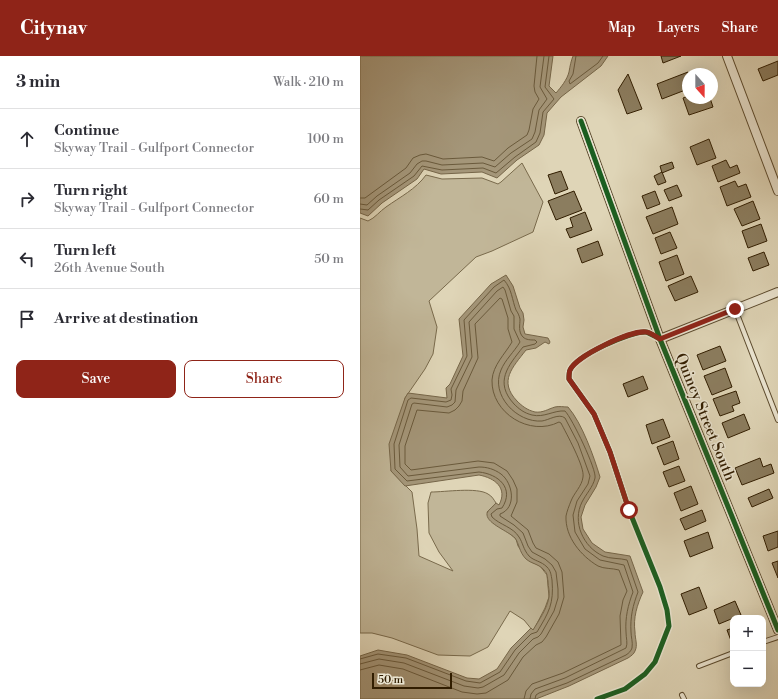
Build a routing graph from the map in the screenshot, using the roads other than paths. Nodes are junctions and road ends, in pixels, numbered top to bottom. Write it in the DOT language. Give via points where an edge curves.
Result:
graph roads {
  1 [pos="726,56"];
  2 [pos="581,121"];
  3 [pos="778,191"];
  4 [pos="778,292"];
  5 [pos="735,309"];
  6 [pos="660,339"];
  7 [pos="778,420"];
  8 [pos="778,630"];
  9 [pos="778,636"];
  10 [pos="766,641"];
  11 [pos="730,654"];
  12 [pos="699,666"];
  1 -- 3 [label="street"];
  2 -- 6 [label="street, Quincy Street South"];
  4 -- 5 [label="street"];
  5 -- 6 [label="street"];
  5 -- 7 [label="lane"];
  6 -- 8 [label="street, Quincy Street South"];
  9 -- 10 [label="lane"];
  11 -- 12 [label="lane"];
}
